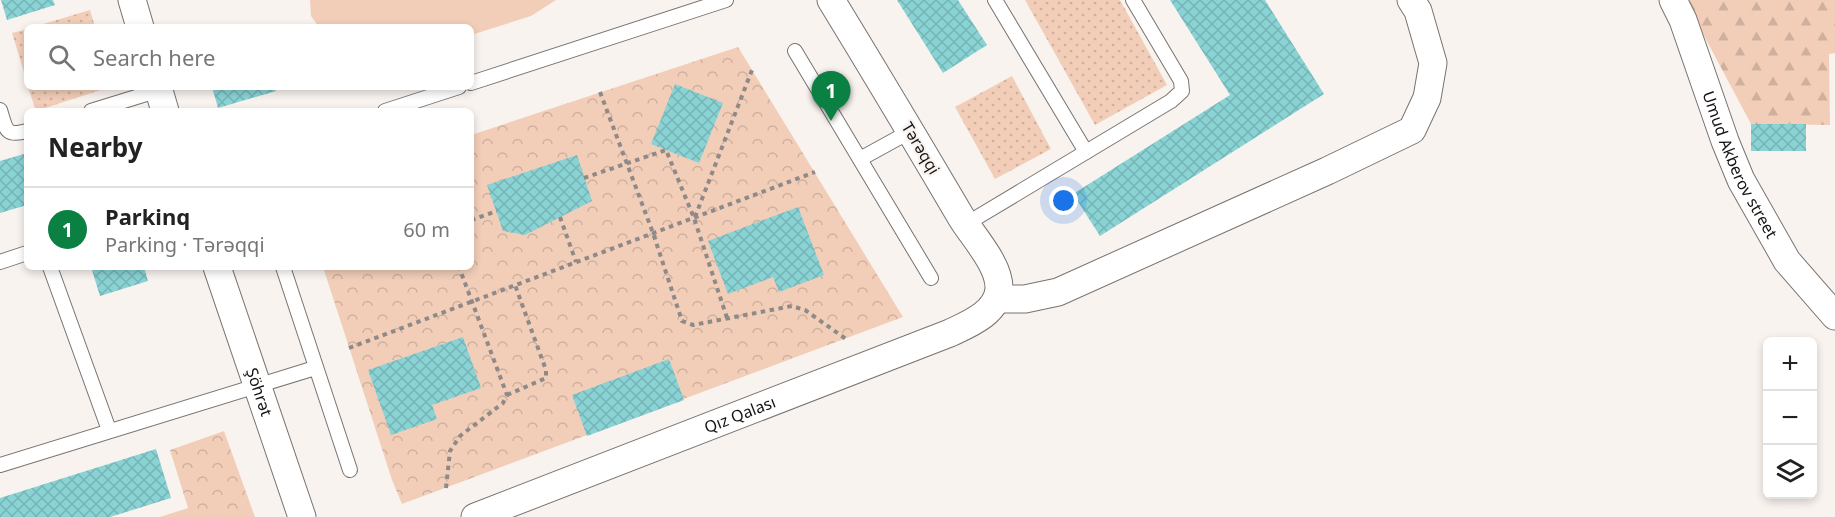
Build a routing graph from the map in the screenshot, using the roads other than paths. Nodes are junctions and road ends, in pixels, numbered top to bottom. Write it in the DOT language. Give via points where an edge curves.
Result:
graph roads {
  1 [pos="132,0"];
  2 [pos="726,0"];
  3 [pos="831,0"];
  4 [pos="995,0"];
  5 [pos="1133,0"];
  6 [pos="1411,0"];
  7 [pos="1673,0"];
  8 [pos="139,24"];
  9 [pos="795,51"];
  10 [pos="474,82"];
  11 [pos="450,90"];
  12 [pos="161,96"];
  13 [pos="105,108"];
  14 [pos="394,108"];
  15 [pos="0,110"];
  16 [pos="911,131"];
  17 [pos="24,132"];
  18 [pos="1086,152"];
  19 [pos="860,159"];
  20 [pos="966,225"];
  21 [pos="24,255"];
  22 [pos="0,262"];
  23 [pos="51,270"];
  24 [pos="218,270"];
  25 [pos="284,270"];
  26 [pos="931,278"];
  27 [pos="997,299"];
  28 [pos="1835,316"];
  29 [pos="315,368"];
  30 [pos="258,385"];
  31 [pos="109,430"];
  32 [pos="0,465"];
  33 [pos="350,470"];
  34 [pos="302,517"];
  35 [pos="475,517"];
  1 -- 8 [label="street"];
  2 -- 10 [label="lane"];
  3 -- 16 [label="street, Tərəqqi"];
  4 -- 18 [label="lane"];
  5 -- 18 [label="lane" via="1181,81 1182,91 1172,101"];
  6 -- 27 [label="street" via="1433,63 1427,98 1412,130 1058,292 1024,299"];
  7 -- 28 [label="street, Umud Akberov street" via="1741,180 1787,261"];
  9 -- 19 [label="lane"];
  11 -- 14 [label="lane"];
  12 -- 13 [label="lane"];
  15 -- 17 [label="lane" via="9,132"];
  16 -- 19 [label="lane"];
  16 -- 20 [label="street, Tərəqqi"];
  18 -- 20 [label="lane"];
  19 -- 26 [label="lane"];
  20 -- 27 [label="street, Tərəqqi" via="998,276"];
  21 -- 22 [label="lane"];
  23 -- 31 [label="lane"];
  24 -- 30 [label="street, Şöhrət"];
  25 -- 29 [label="lane"];
  27 -- 35 [label="street, Qız Qalası" via="986,313 950,333"];
  29 -- 30 [label="lane"];
  29 -- 33 [label="lane"];
  30 -- 31 [label="lane"];
  30 -- 34 [label="street, Şöhrət"];
  31 -- 32 [label="lane"];
}
